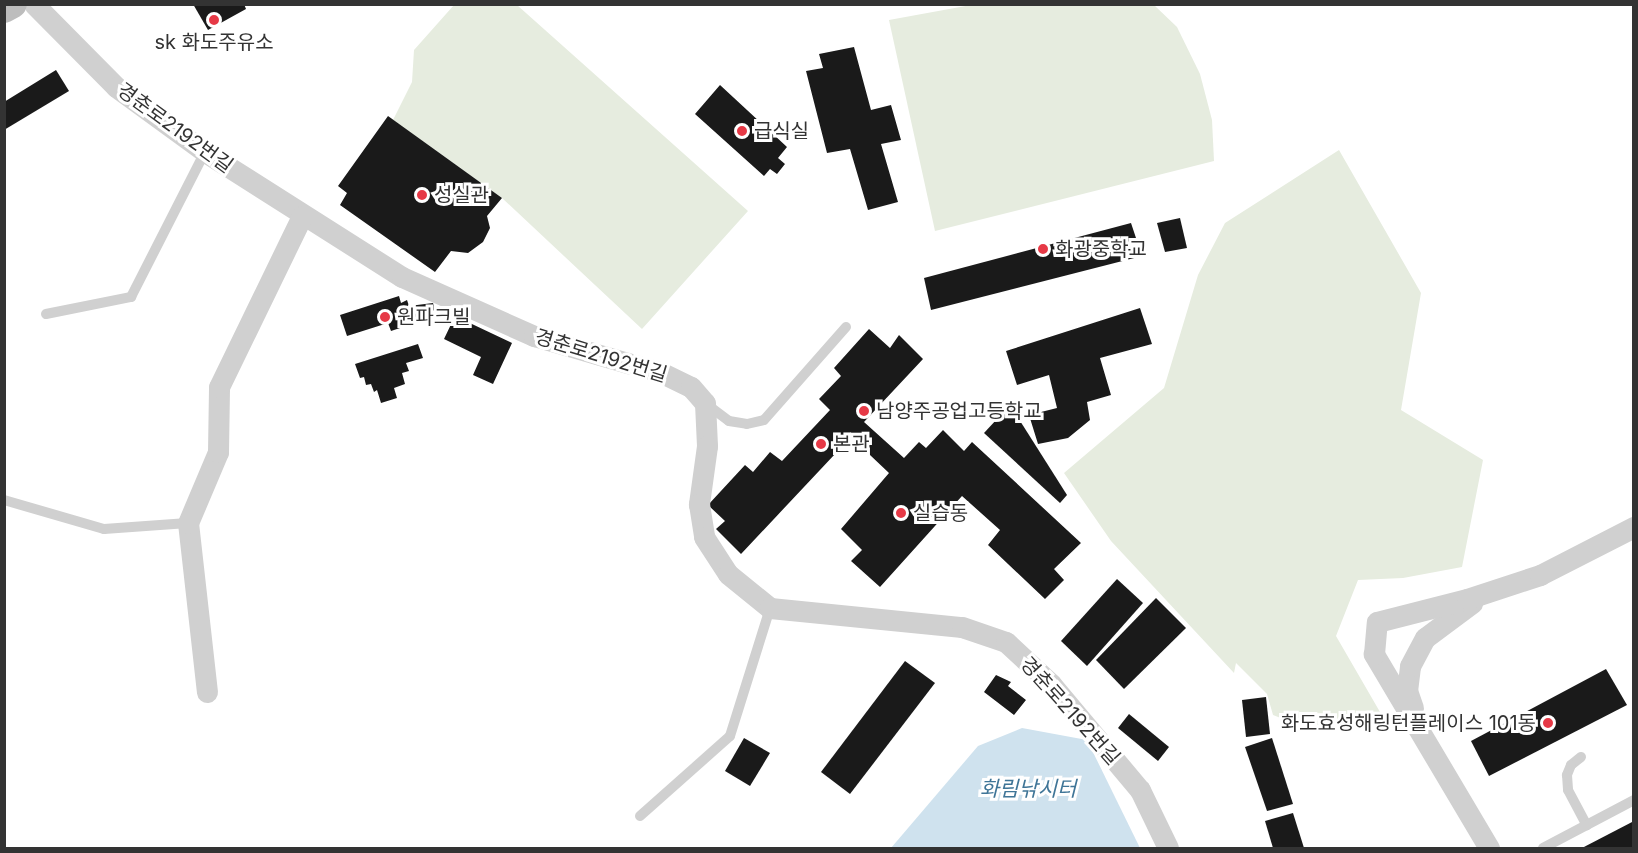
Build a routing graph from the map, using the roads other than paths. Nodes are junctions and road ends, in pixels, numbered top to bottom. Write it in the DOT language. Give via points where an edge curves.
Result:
graph roads {
  1 [pos="13,4"];
  2 [pos="34,4"];
  3 [pos="4,9"];
  4 [pos="205,152"];
  5 [pos="302,216"];
  6 [pos="46,314"];
  7 [pos="846,327"];
  8 [pos="705,403"];
  9 [pos="4,500"];
  10 [pos="188,523"];
  11 [pos="1634,526"];
  12 [pos="1490,592"];
  13 [pos="770,608"];
  14 [pos="207,692"];
  15 [pos="1428,744"];
  16 [pos="1581,757"];
  17 [pos="1634,800"];
  18 [pos="640,816"];
  19 [pos="1587,825"];
  20 [pos="1168,849"];
  21 [pos="1490,849"];
  22 [pos="1542,849"];
  1 -- 3 [label="street"];
  2 -- 4 [label="street, 경춘로2192번길" via="116,87"];
  4 -- 5 [label="street, 경춘로2192번길"];
  4 -- 6 [label="lane" via="131,297"];
  5 -- 8 [label="street, 경춘로2192번길" via="402,277 534,336 662,373 691,387"];
  5 -- 10 [label="street" via="219,387 218,452"];
  7 -- 8 [label="lane" via="764,420 747,424 729,421"];
  8 -- 13 [label="street" via="707,447 699,504 704,537 728,574"];
  9 -- 10 [label="lane" via="104,529"];
  10 -- 14 [label="street"];
  11 -- 12 [label="street" via="1540,575"];
  12 -- 15 [label="street" via="1425,638 1410,666 1407,692"];
  12 -- 15 [label="street" via="1377,622 1374,654"];
  13 -- 18 [label="lane" via="729,736"];
  13 -- 20 [label="street, 경춘로2192번길" via="962,627 1006,642 1051,684 1140,790"];
  15 -- 21 [label="street"];
  16 -- 19 [label="lane" via="1567,775 1568,790"];
  17 -- 19 [label="lane"];
  19 -- 22 [label="lane"];
}
